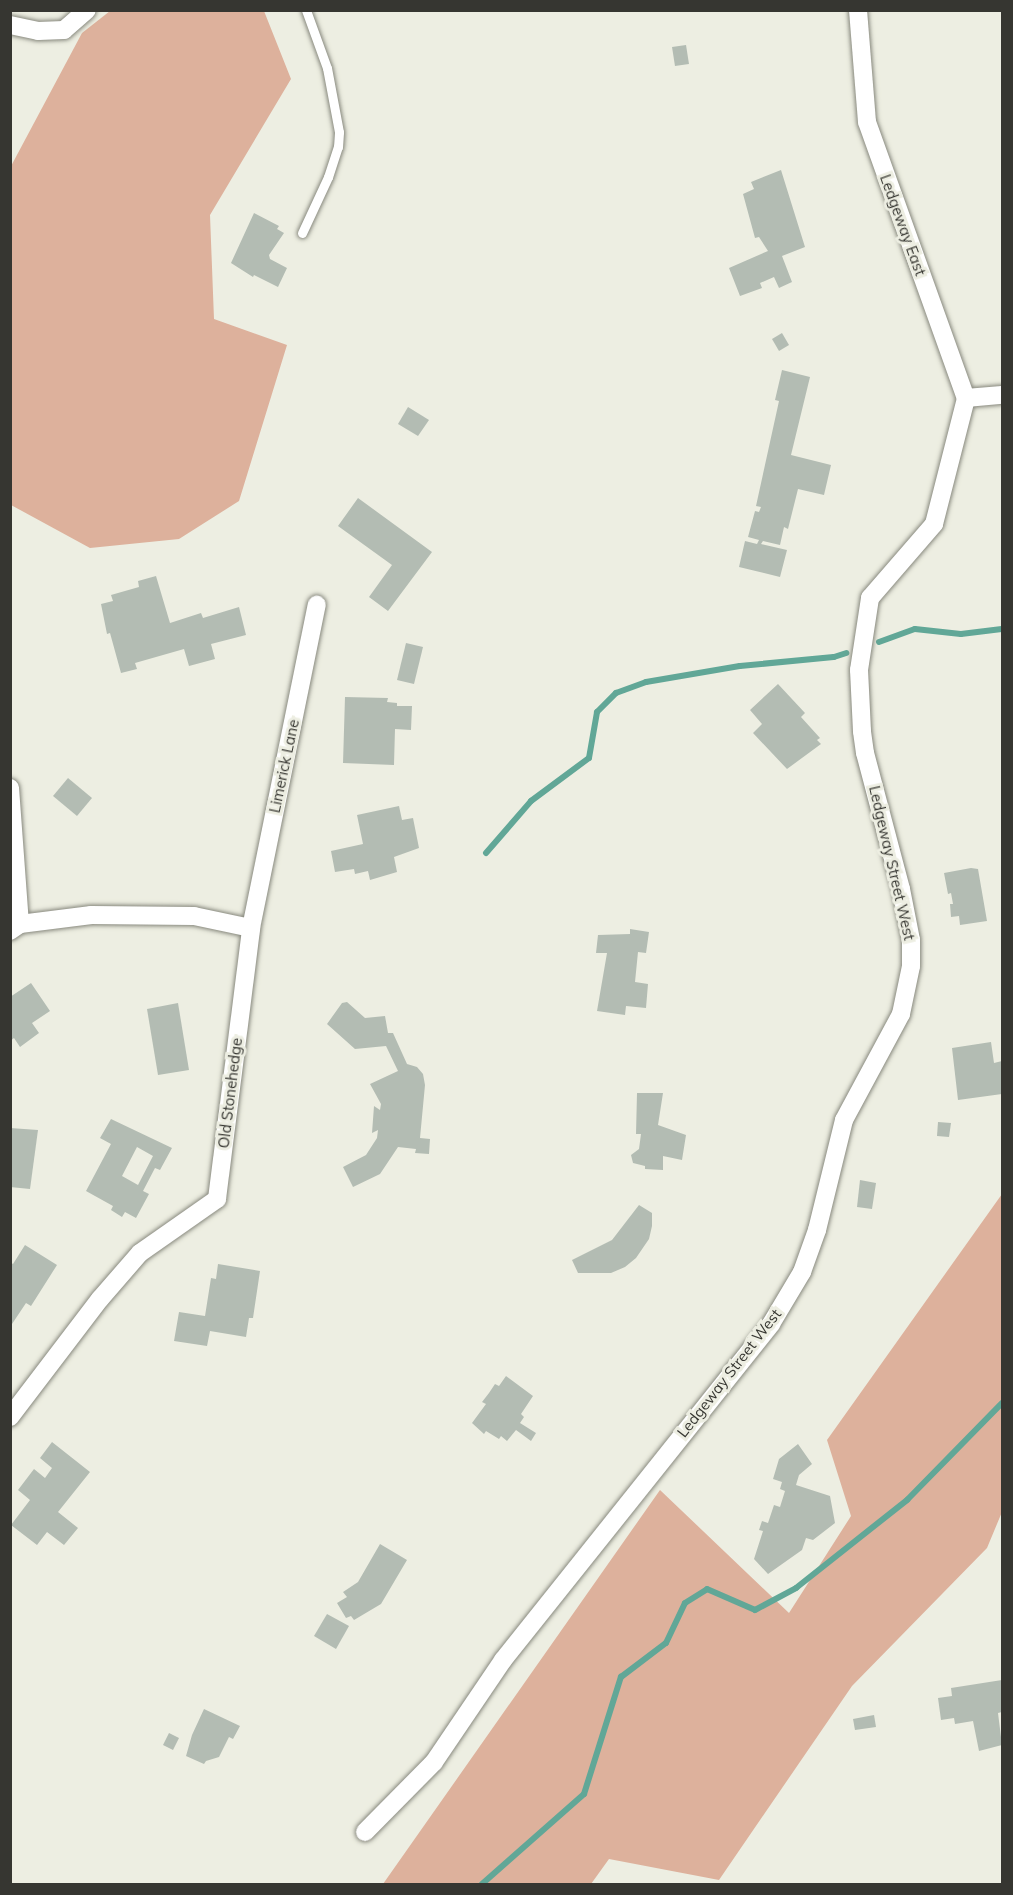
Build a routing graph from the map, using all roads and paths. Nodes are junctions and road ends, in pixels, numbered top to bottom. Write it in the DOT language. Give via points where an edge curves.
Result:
graph roads {
  1 [pos="87,10"];
  2 [pos="306,10"];
  3 [pos="858,10"];
  4 [pos="10,25"];
  5 [pos="302,232"];
  6 [pos="1002,395"];
  7 [pos="966,398"];
  8 [pos="317,605"];
  9 [pos="10,788"];
  10 [pos="15,927"];
  11 [pos="251,928"];
  12 [pos="10,1417"];
  13 [pos="365,1832"];
  1 -- 4 [label="street" via="64,30 38,31"];
  2 -- 5 [label="lane" via="327,68 339,132 328,177"];
  3 -- 7 [label="street, Ledgeway East" via="867,122"];
  6 -- 7 [label="street"];
  7 -- 13 [label="street, Ledgeway Street West" via="934,524 870,598 859,670 862,730 901,889 911,940 911,966 901,1014 844,1120 817,1230 802,1272 771,1323 503,1660 434,1762"];
  8 -- 11 [label="street, Limerick Lane"];
  9 -- 10 [label="street"];
  10 -- 11 [label="street" via="91,915 194,916"];
  11 -- 12 [label="street, Old Stonehedge" via="217,1199 140,1253"];
}
